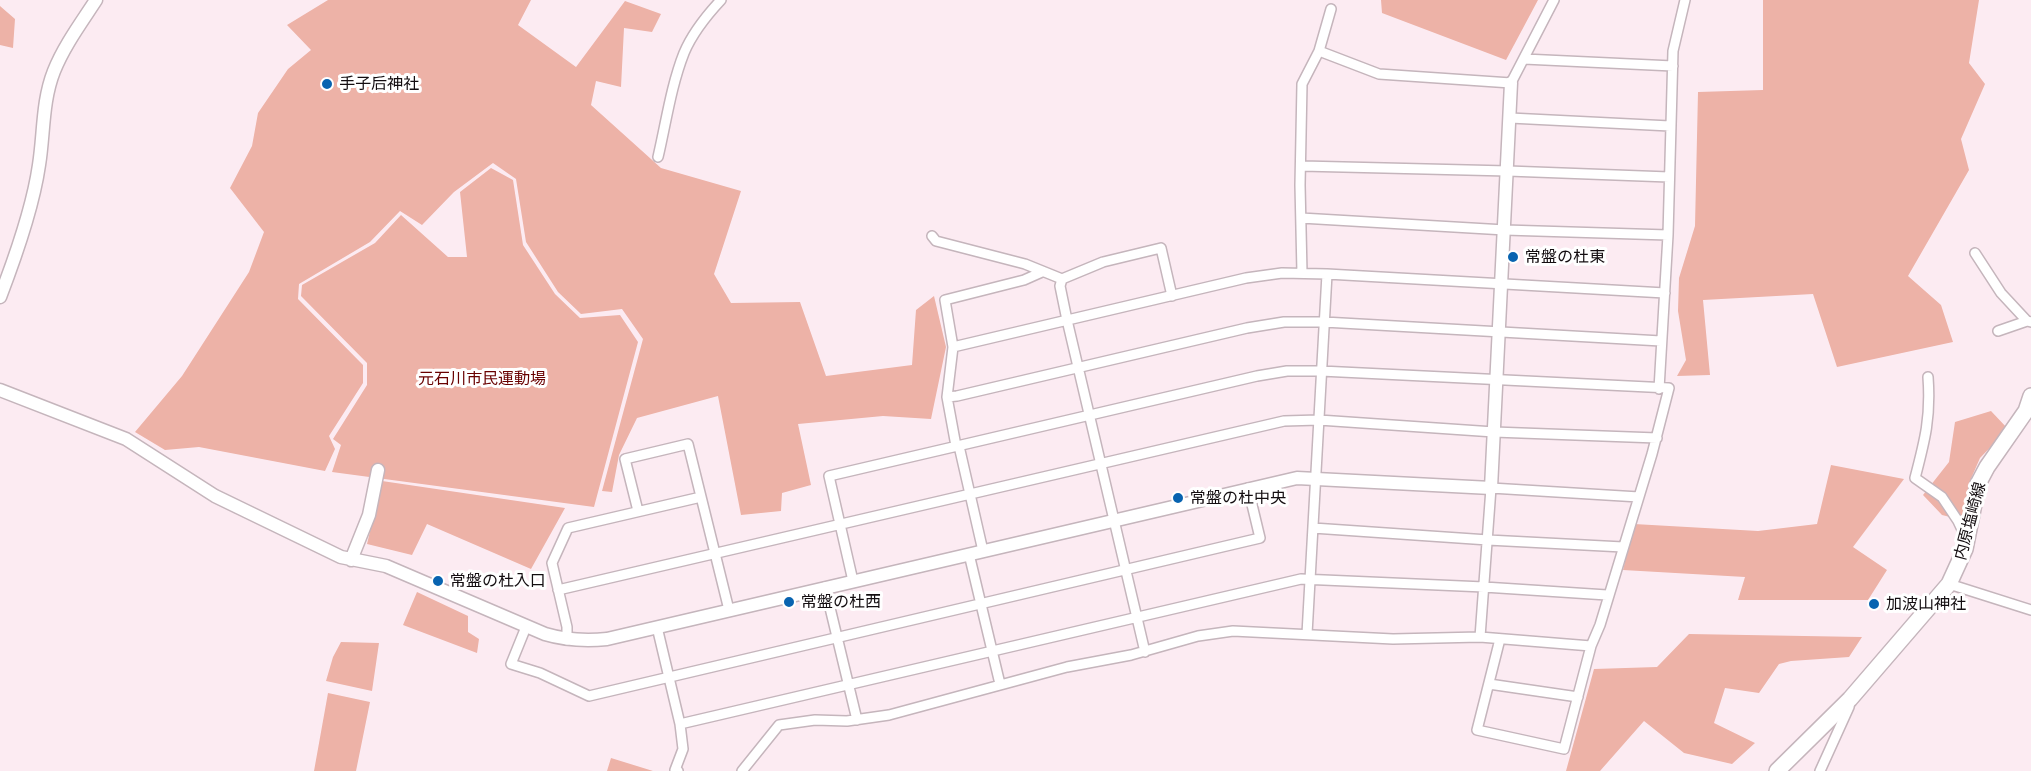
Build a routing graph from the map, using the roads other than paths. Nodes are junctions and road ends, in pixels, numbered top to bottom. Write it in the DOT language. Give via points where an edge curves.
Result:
graph roads {
  1 [pos="96,0"];
  2 [pos="721,0"];
  3 [pos="1554,0"];
  4 [pos="1685,0"];
  5 [pos="1331,9"];
  6 [pos="1319,51"];
  7 [pos="1524,59"];
  8 [pos="1672,66"];
  9 [pos="1511,83"];
  10 [pos="1510,118"];
  11 [pos="1670,126"];
  12 [pos="658,157"];
  13 [pos="1302,166"];
  14 [pos="1508,171"];
  15 [pos="1669,177"];
  16 [pos="1301,218"];
  17 [pos="1504,230"];
  18 [pos="1668,235"];
  19 [pos="932,236"];
  20 [pos="1975,253"];
  21 [pos="1042,272"];
  22 [pos="1302,273"];
  23 [pos="1327,274"];
  24 [pos="1062,279"];
  25 [pos="1502,282"];
  26 [pos="1665,293"];
  27 [pos="1173,296"];
  28 [pos="0,297"];
  29 [pos="1067,320"];
  30 [pos="2029,321"];
  31 [pos="1324,322"];
  32 [pos="1998,331"];
  33 [pos="1499,332"];
  34 [pos="1661,341"];
  35 [pos="952,347"];
  36 [pos="1078,368"];
  37 [pos="1322,371"];
  38 [pos="1928,377"];
  39 [pos="1496,380"];
  40 [pos="1659,389"];
  41 [pos="0,390"];
  42 [pos="946,396"];
  43 [pos="2031,396"];
  44 [pos="1089,415"];
  45 [pos="1319,420"];
  46 [pos="1494,432"];
  47 [pos="1657,438"];
  48 [pos="958,446"];
  49 [pos="1101,463"];
  50 [pos="378,470"];
  51 [pos="1316,478"];
  52 [pos="1248,488"];
  53 [pos="1491,488"];
  54 [pos="970,494"];
  55 [pos="700,496"];
  56 [pos="1639,497"];
  57 [pos="638,511"];
  58 [pos="1114,520"];
  59 [pos="840,524"];
  60 [pos="1313,528"];
  61 [pos="1488,540"];
  62 [pos="1967,540"];
  63 [pos="1623,547"];
  64 [pos="983,551"];
  65 [pos="715,554"];
  66 [pos="969,554"];
  67 [pos="351,560"];
  68 [pos="1126,571"];
  69 [pos="1310,580"];
  70 [pos="853,581"];
  71 [pos="1949,584"];
  72 [pos="825,587"];
  73 [pos="1484,587"];
  74 [pos="558,590"];
  75 [pos="1607,596"];
  76 [pos="981,604"];
  77 [pos="729,610"];
  78 [pos="2031,610"];
  79 [pos="1137,618"];
  80 [pos="526,627"];
  81 [pos="657,627"];
  82 [pos="1307,634"];
  83 [pos="1480,637"];
  84 [pos="838,638"];
  85 [pos="1500,639"];
  86 [pos="567,640"];
  87 [pos="1591,646"];
  88 [pos="993,652"];
  89 [pos="1145,652"];
  90 [pos="668,678"];
  91 [pos="1000,684"];
  92 [pos="1489,684"];
  93 [pos="848,685"];
  94 [pos="1578,697"];
  95 [pos="1850,699"];
  96 [pos="857,720"];
  97 [pos="680,724"];
  98 [pos="678,771"];
  99 [pos="742,771"];
  100 [pos="1777,771"];
  101 [pos="1820,771"];
  1 -- 28 [label="street" via="61,55 48,89 34,189"];
  2 -- 12 [label="street" via="684,52"];
  3 -- 7 [label="street"];
  4 -- 8 [label="street"];
  5 -- 6 [label="street"];
  6 -- 9 [label="street" via="1379,74"];
  6 -- 13 [label="street" via="1302,84"];
  7 -- 8 [label="street"];
  7 -- 9 [label="street"];
  8 -- 11 [label="street"];
  9 -- 10 [label="street"];
  10 -- 11 [label="street"];
  10 -- 14 [label="street"];
  11 -- 15 [label="street"];
  13 -- 14 [label="street"];
  13 -- 16 [label="street"];
  14 -- 15 [label="street"];
  14 -- 17 [label="street"];
  15 -- 18 [label="street"];
  16 -- 17 [label="street"];
  16 -- 22 [label="street"];
  17 -- 18 [label="street"];
  17 -- 25 [label="street"];
  18 -- 26 [label="street"];
  19 -- 21 [label="street" via="936,241"];
  20 -- 30 [label="street" via="2001,293"];
  21 -- 24 [label="street"];
  21 -- 35 [label="street" via="945,300"];
  22 -- 23 [label="street"];
  22 -- 27 [label="street" via="1246,278"];
  23 -- 25 [label="street"];
  23 -- 31 [label="street"];
  24 -- 27 [label="street" via="1103,262 1161,248"];
  24 -- 29 [label="street"];
  25 -- 26 [label="street"];
  25 -- 33 [label="street"];
  26 -- 34 [label="street"];
  27 -- 29 [label="street"];
  29 -- 35 [label="street"];
  29 -- 36 [label="street"];
  30 -- 32 [label="street"];
  31 -- 33 [label="street"];
  31 -- 36 [label="street" via="1284,322 1247,328"];
  31 -- 37 [label="street"];
  33 -- 34 [label="street"];
  33 -- 39 [label="street"];
  34 -- 40 [label="street"];
  35 -- 42 [label="street"];
  36 -- 42 [label="street"];
  36 -- 44 [label="street"];
  37 -- 39 [label="street"];
  37 -- 44 [label="street" via="1265,374"];
  37 -- 45 [label="street"];
  38 -- 62 [label="street" via="1927,430 1915,478 1942,497"];
  39 -- 40 [label="street"];
  39 -- 46 [label="street"];
  40 -- 47 [label="street" via="1669,388"];
  41 -- 67 [label="street" via="126,439 215,496"];
  42 -- 48 [label="street"];
  43 -- 62 [label="main road, 内原塩崎線" via="2026,411 1978,484"];
  44 -- 48 [label="street"];
  44 -- 49 [label="street"];
  45 -- 46 [label="street"];
  45 -- 49 [label="street" via="1271,423"];
  45 -- 51 [label="street"];
  46 -- 47 [label="street"];
  46 -- 53 [label="street"];
  47 -- 56 [label="street"];
  48 -- 54 [label="street"];
  48 -- 59 [label="street" via="829,476"];
  49 -- 54 [label="street"];
  49 -- 58 [label="street"];
  50 -- 67 [label="street" via="369,515"];
  51 -- 52 [label="street"];
  51 -- 53 [label="street"];
  51 -- 60 [label="street"];
  52 -- 58 [label="street"];
  52 -- 68 [label="street" via="1260,538"];
  53 -- 56 [label="street"];
  53 -- 61 [label="street"];
  54 -- 59 [label="street"];
  54 -- 64 [label="street"];
  55 -- 57 [label="street"];
  55 -- 57 [label="street" via="688,444 636,456 625,459"];
  55 -- 65 [label="street"];
  56 -- 63 [label="street"];
  57 -- 74 [label="street" via="568,528 552,563"];
  58 -- 64 [label="street"];
  58 -- 68 [label="street"];
  59 -- 65 [label="street"];
  59 -- 70 [label="street"];
  60 -- 61 [label="street"];
  60 -- 69 [label="street"];
  61 -- 63 [label="street"];
  61 -- 73 [label="street"];
  62 -- 71 [label="main road, 内原塩崎線"];
  63 -- 75 [label="street"];
  64 -- 66 [label="street"];
  65 -- 74 [label="street"];
  65 -- 77 [label="street"];
  66 -- 70 [label="street"];
  66 -- 76 [label="street"];
  67 -- 80 [label="street" via="386,567"];
  68 -- 76 [label="street"];
  68 -- 79 [label="street"];
  69 -- 73 [label="street"];
  69 -- 79 [label="street"];
  69 -- 82 [label="street"];
  70 -- 72 [label="street"];
  71 -- 78 [label="street"];
  71 -- 95 [label="main road, 内原塩崎線"];
  72 -- 77 [label="street"];
  72 -- 84 [label="street"];
  73 -- 75 [label="street"];
  73 -- 83 [label="street"];
  74 -- 86 [label="street"];
  75 -- 87 [label="street"];
  76 -- 84 [label="street"];
  76 -- 88 [label="street"];
  77 -- 81 [label="street"];
  79 -- 88 [label="street"];
  79 -- 89 [label="street"];
  80 -- 86 [label="street"];
  80 -- 90 [label="street" via="511,664 589,696"];
  81 -- 86 [label="street" via="607,639"];
  81 -- 90 [label="street"];
  82 -- 83 [label="street" via="1393,639"];
  82 -- 89 [label="street" via="1233,631 1198,636"];
  83 -- 85 [label="street"];
  84 -- 90 [label="street"];
  84 -- 93 [label="street"];
  85 -- 87 [label="street"];
  85 -- 92 [label="street"];
  87 -- 94 [label="street"];
  88 -- 91 [label="street"];
  88 -- 93 [label="street"];
  89 -- 91 [label="street"];
  90 -- 97 [label="street"];
  91 -- 96 [label="street" via="890,715"];
  92 -- 94 [label="street"];
  92 -- 94 [label="street" via="1477,730 1564,749"];
  93 -- 96 [label="street"];
  93 -- 97 [label="street"];
  95 -- 100 [label="main road, 内原塩崎線"];
  95 -- 101 [label="street" via="1850,707"];
  96 -- 99 [label="street" via="779,725"];
  97 -- 98 [label="street" via="682,749 675,770"];
}
